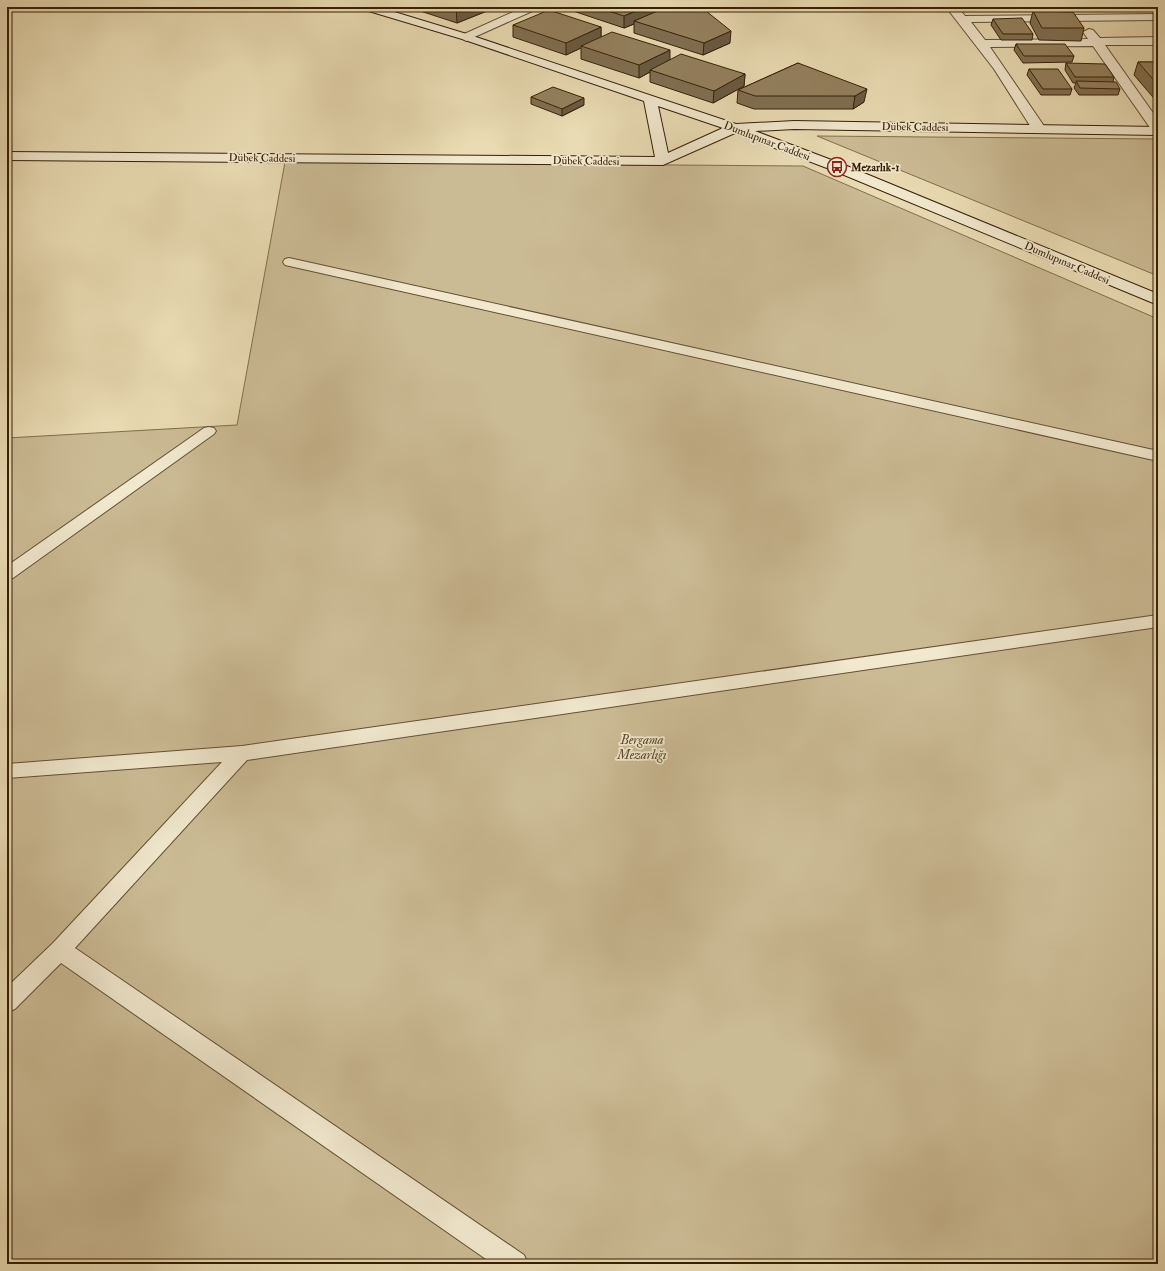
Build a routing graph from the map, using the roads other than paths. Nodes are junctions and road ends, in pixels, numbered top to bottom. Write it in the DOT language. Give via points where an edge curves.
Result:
graph roads {
  1 [pos="366,7"];
  2 [pos="533,7"];
  3 [pos="952,7"];
  4 [pos="1077,18"];
  5 [pos="1158,18"];
  6 [pos="962,19"];
  7 [pos="466,38"];
  8 [pos="1096,41"];
  9 [pos="1158,41"];
  10 [pos="983,44"];
  11 [pos="650,99"];
  12 [pos="735,128"];
  13 [pos="1039,129"];
  14 [pos="1158,130"];
  15 [pos="7,156"];
  16 [pos="662,161"];
  17 [pos="289,262"];
  18 [pos="1158,300"];
  19 [pos="209,431"];
  20 [pos="1158,456"];
  21 [pos="7,574"];
  22 [pos="1158,621"];
  23 [pos="242,753"];
  24 [pos="7,771"];
  25 [pos="60,950"];
  26 [pos="7,1002"];
  27 [pos="515,1264"];
  1 -- 7 [label="street, Dumlupınar Caddesi"];
  2 -- 7 [label="street"];
  3 -- 6 [label="street"];
  4 -- 5 [label="street"];
  4 -- 6 [label="street"];
  4 -- 8 [label="street"];
  6 -- 10 [label="street"];
  7 -- 11 [label="street, Dumlupınar Caddesi"];
  8 -- 9 [label="street"];
  8 -- 10 [label="street"];
  8 -- 14 [label="street"];
  10 -- 13 [label="street" via="1016,90"];
  11 -- 12 [label="street, Dumlupınar Caddesi"];
  11 -- 16 [label="street"];
  12 -- 13 [label="street, Dübek Caddesi" via="794,125"];
  12 -- 16 [label="street, Dübek Caddesi"];
  12 -- 18 [label="street, Dumlupınar Caddesi" via="837,167"];
  13 -- 14 [label="street, Dübek Caddesi"];
  15 -- 16 [label="street, Dübek Caddesi"];
  17 -- 20 [label="lane"];
  19 -- 21 [label="lane"];
  22 -- 23 [label="lane"];
  23 -- 24 [label="lane"];
  23 -- 25 [label="lane"];
  25 -- 26 [label="lane"];
  25 -- 27 [label="lane"];
}
